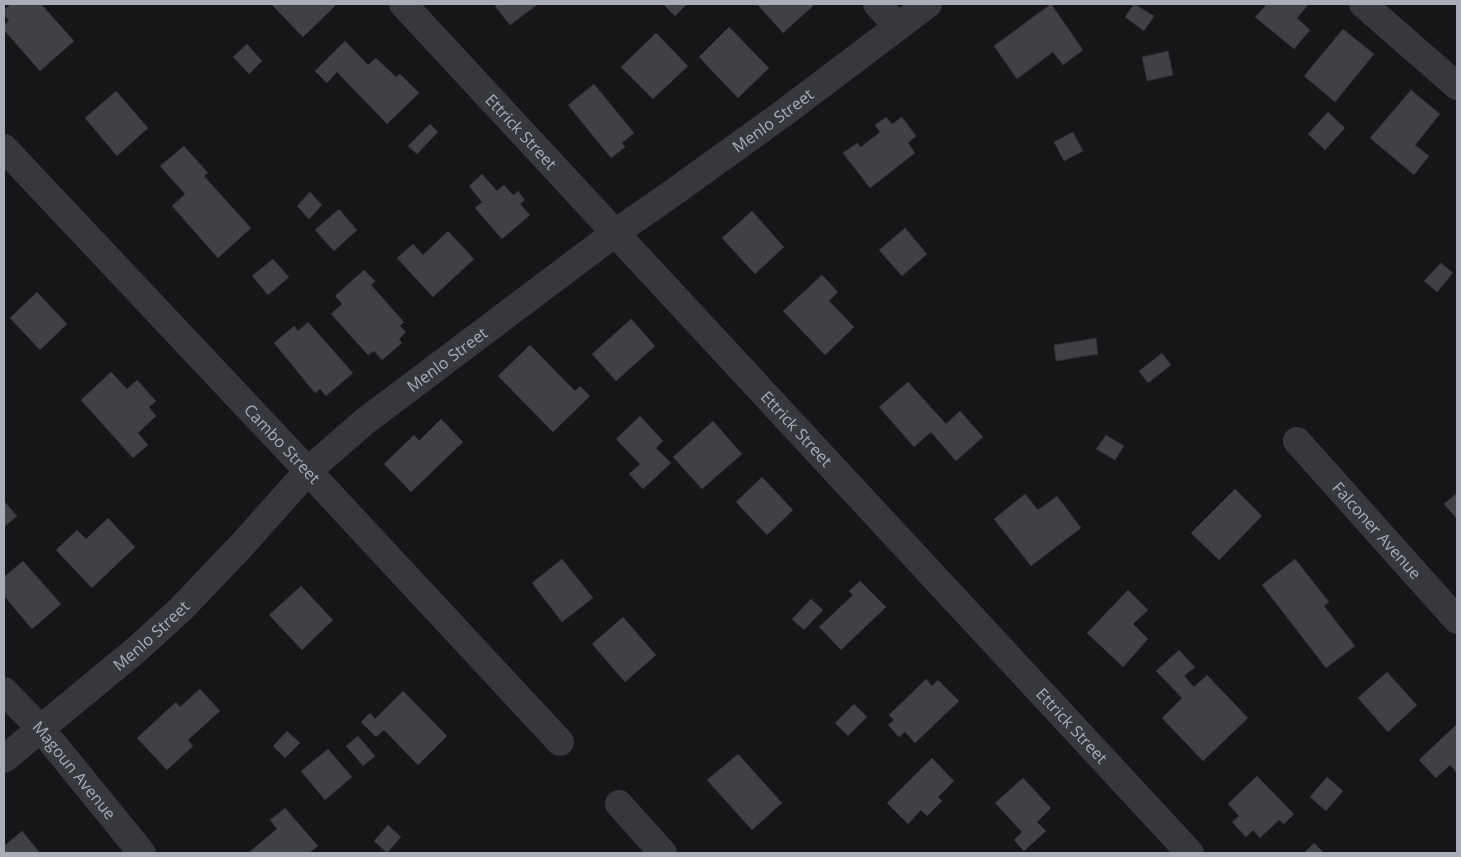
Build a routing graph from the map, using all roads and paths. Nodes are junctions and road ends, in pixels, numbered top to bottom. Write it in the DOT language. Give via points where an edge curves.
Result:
graph roads {
  1 [pos="403,4"];
  2 [pos="877,4"];
  3 [pos="928,4"];
  4 [pos="1363,4"];
  5 [pos="898,26"];
  6 [pos="1457,86"];
  7 [pos="4,148"];
  8 [pos="614,233"];
  9 [pos="1297,441"];
  10 [pos="308,471"];
  11 [pos="1457,620"];
  12 [pos="4,691"];
  13 [pos="41,729"];
  14 [pos="560,742"];
  15 [pos="4,759"];
  16 [pos="619,804"];
  17 [pos="142,853"];
  18 [pos="663,853"];
  19 [pos="1190,853"];
  1 -- 8 [label="street, Ettrick Street"];
  2 -- 5 [label="street"];
  3 -- 5 [label="street, Menlo Street"];
  4 -- 6 [label="street"];
  5 -- 8 [label="street, Menlo Street" via="724,156"];
  7 -- 10 [label="street, Cambo Street"];
  8 -- 10 [label="street, Menlo Street" via="364,422"];
  8 -- 19 [label="street, Ettrick Street"];
  9 -- 11 [label="street, Falconer Avenue"];
  10 -- 13 [label="street, Menlo Street" via="181,609"];
  10 -- 14 [label="street, Cambo Street"];
  12 -- 13 [label="street, Magoun Avenue"];
  13 -- 15 [label="street, Menlo Street"];
  13 -- 17 [label="street, Magoun Avenue"];
  16 -- 18 [label="street"];
}
